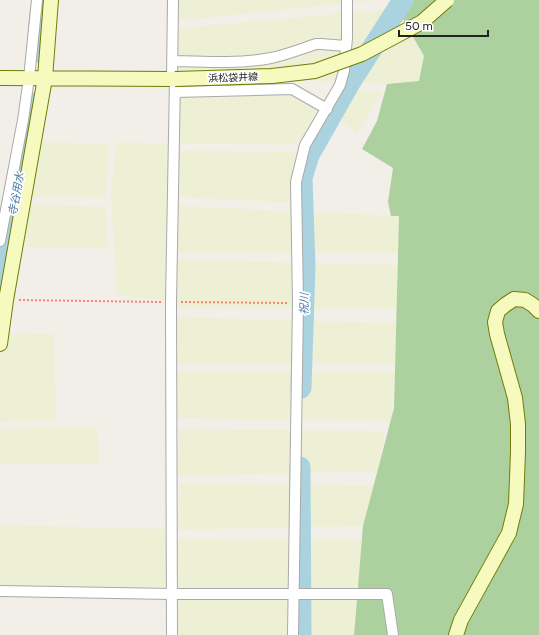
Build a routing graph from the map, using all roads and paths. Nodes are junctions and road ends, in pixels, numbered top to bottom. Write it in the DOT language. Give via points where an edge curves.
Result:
graph roads {
  1 [pos="37,0"];
  2 [pos="51,0"];
  3 [pos="173,0"];
  4 [pos="346,0"];
  5 [pos="447,0"];
  6 [pos="346,46"];
  7 [pos="172,61"];
  8 [pos="0,78"];
  9 [pos="29,78"];
  10 [pos="45,78"];
  11 [pos="174,83"];
  12 [pos="327,109"];
  13 [pos="0,242"];
  14 [pos="4,300"];
  15 [pos="171,302"];
  16 [pos="298,303"];
  17 [pos="539,311"];
  18 [pos="0,344"];
  19 [pos="0,591"];
  20 [pos="172,594"];
  21 [pos="294,594"];
  22 [pos="172,635"];
  23 [pos="293,635"];
  24 [pos="393,635"];
  25 [pos="456,635"];
  1 -- 9 [label="street"];
  2 -- 10 [label="street"];
  3 -- 7 [label="street"];
  4 -- 6 [label="street"];
  5 -- 11 [label="street, 浜松袋井線, bridge" via="422,22 362,54 315,71"];
  6 -- 7 [label="street" via="316,44 271,58 248,61"];
  6 -- 12 [label="street" via="344,71"];
  7 -- 11 [label="street"];
  8 -- 9 [label="street, 浜松袋井線"];
  9 -- 10 [label="street, 浜松袋井線"];
  9 -- 13 [label="street"];
  10 -- 11 [label="street, 浜松袋井線"];
  10 -- 14 [label="street"];
  11 -- 12 [label="street" via="292,90"];
  11 -- 15 [label="street"];
  12 -- 16 [label="street" via="306,145 296,182"];
  14 -- 15 [label="path"];
  14 -- 18 [label="street"];
  15 -- 16 [label="path"];
  15 -- 20 [label="street"];
  16 -- 21 [label="street"];
  17 -- 25 [label="street" via="525,300 514,300 504,305 496,316 497,334 515,398 518,424 516,504 509,533"];
  19 -- 20 [label="street"];
  20 -- 21 [label="street"];
  20 -- 22 [label="street"];
  21 -- 23 [label="street"];
  21 -- 24 [label="street" via="387,594"];
}
